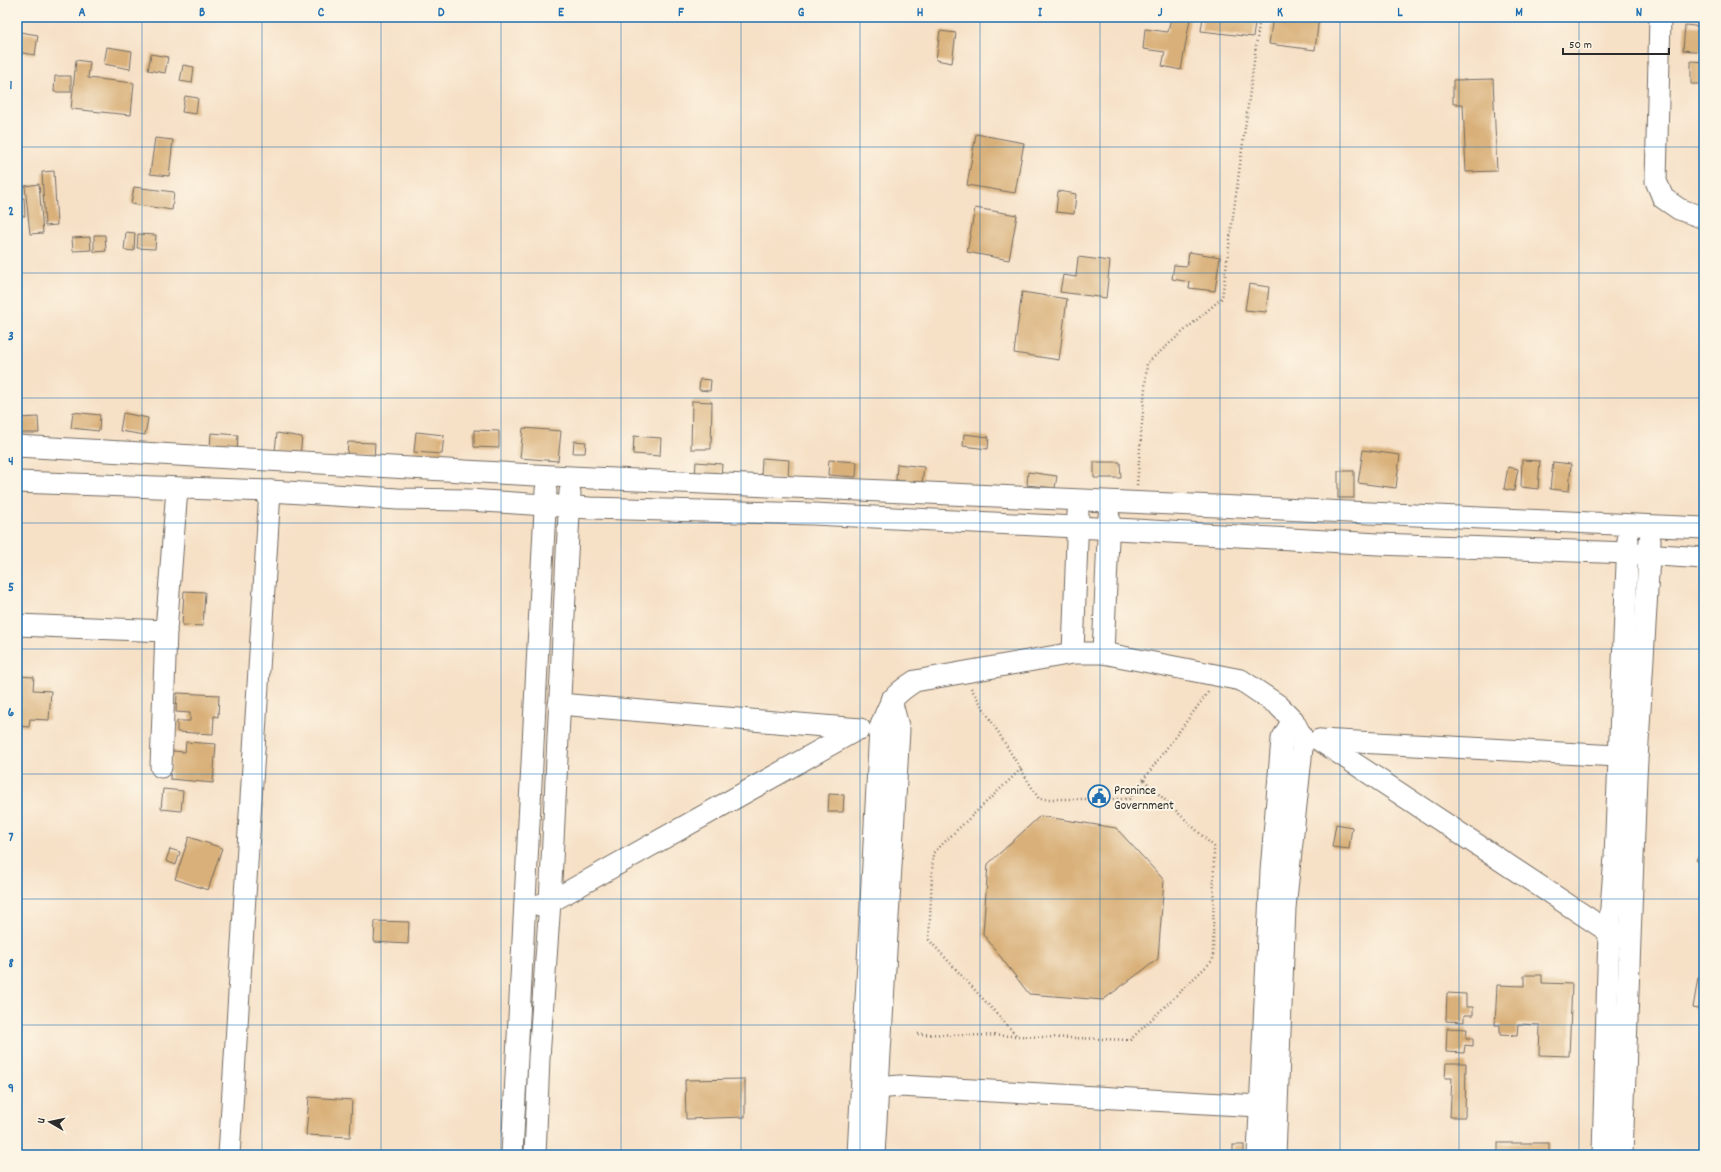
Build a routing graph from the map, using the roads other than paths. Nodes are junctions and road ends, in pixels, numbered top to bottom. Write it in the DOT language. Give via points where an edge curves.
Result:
graph roads {
  1 [pos="1660,17"];
  2 [pos="1704,218"];
  3 [pos="17,446"];
  4 [pos="547,476"];
  5 [pos="571,477"];
  6 [pos="17,482"];
  7 [pos="177,488"];
  8 [pos="270,491"];
  9 [pos="1078,500"];
  10 [pos="1110,502"];
  11 [pos="545,505"];
  12 [pos="569,506"];
  13 [pos="1629,525"];
  14 [pos="1650,526"];
  15 [pos="1077,527"];
  16 [pos="1704,528"];
  17 [pos="1109,529"];
  18 [pos="1628,553"];
  19 [pos="1649,555"];
  20 [pos="1704,558"];
  21 [pos="17,626"];
  22 [pos="166,631"];
  23 [pos="1073,653"];
  24 [pos="1103,653"];
  25 [pos="558,704"];
  26 [pos="1293,720"];
  27 [pos="858,729"];
  28 [pos="889,729"];
  29 [pos="1282,739"];
  30 [pos="1311,740"];
  31 [pos="1618,756"];
  32 [pos="161,767"];
  33 [pos="550,902"];
  34 [pos="525,910"];
  35 [pos="1609,932"];
  36 [pos="1631,940"];
  37 [pos="878,1088"];
  38 [pos="1259,1106"];
  39 [pos="229,1155"];
  40 [pos="512,1155"];
  41 [pos="534,1155"];
  42 [pos="858,1155"];
  43 [pos="874,1155"];
  44 [pos="1258,1155"];
  45 [pos="1275,1155"];
  46 [pos="1603,1155"];
  47 [pos="1622,1155"];
  1 -- 2 [label="street" via="1656,182 1663,198 1680,209"];
  3 -- 4 [label="street"];
  4 -- 5 [label="street"];
  4 -- 11 [label="street"];
  5 -- 9 [label="street"];
  5 -- 12 [label="street"];
  6 -- 7 [label="street"];
  7 -- 8 [label="street"];
  7 -- 22 [label="street"];
  8 -- 11 [label="street"];
  8 -- 39 [label="street"];
  9 -- 10 [label="street"];
  9 -- 15 [label="street"];
  10 -- 13 [label="street"];
  10 -- 17 [label="street"];
  11 -- 12 [label="street"];
  11 -- 34 [label="street"];
  12 -- 15 [label="street" via="814,514"];
  12 -- 25 [label="street"];
  13 -- 14 [label="street"];
  13 -- 18 [label="street"];
  14 -- 16 [label="street"];
  14 -- 19 [label="street"];
  15 -- 17 [label="street"];
  15 -- 23 [label="street"];
  17 -- 18 [label="street" via="1378,544"];
  17 -- 24 [label="street"];
  18 -- 19 [label="street"];
  18 -- 31 [label="street"];
  19 -- 20 [label="street"];
  19 -- 36 [label="street" via="1636,777"];
  21 -- 22 [label="street"];
  22 -- 32 [label="street"];
  23 -- 24 [label="street"];
  23 -- 28 [label="street" via="915,681 900,690 891,700"];
  24 -- 26 [label="street" via="1241,680 1278,705"];
  25 -- 27 [label="street"];
  25 -- 33 [label="street"];
  26 -- 29 [label="street"];
  26 -- 30 [label="street"];
  27 -- 28 [label="street"];
  27 -- 33 [label="street"];
  28 -- 37 [label="street"];
  28 -- 42 [label="street"];
  29 -- 30 [label="street"];
  29 -- 38 [label="street" via="1271,871"];
  30 -- 31 [label="street"];
  30 -- 35 [label="street"];
  30 -- 45 [label="street" via="1285,908"];
  31 -- 35 [label="street" via="1615,857"];
  33 -- 34 [label="street"];
  33 -- 41 [label="street"];
  34 -- 40 [label="street"];
  35 -- 36 [label="street"];
  35 -- 46 [label="street"];
  36 -- 47 [label="street"];
  37 -- 38 [label="street" via="900,1086"];
  37 -- 43 [label="street"];
  38 -- 44 [label="street"];
}
